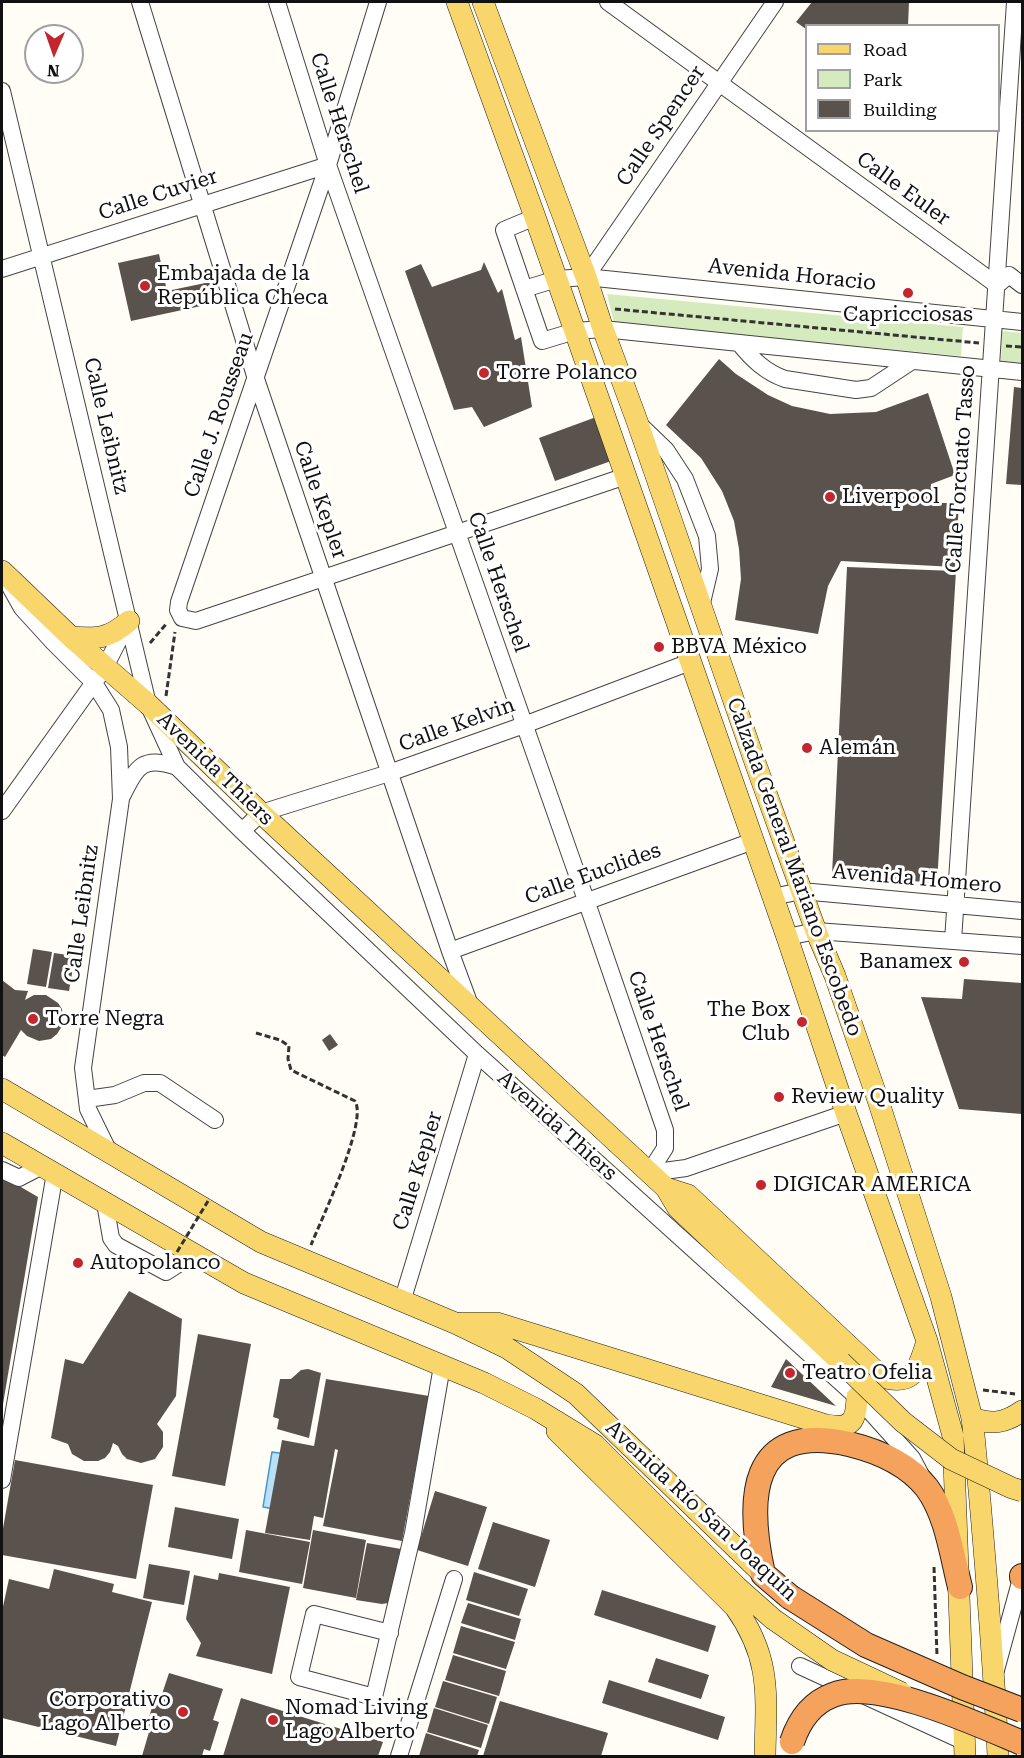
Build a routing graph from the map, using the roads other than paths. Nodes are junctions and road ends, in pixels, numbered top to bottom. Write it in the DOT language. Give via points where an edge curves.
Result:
graph roads {
  1 [pos="140,2"];
  2 [pos="277,2"];
  3 [pos="378,2"];
  4 [pos="457,2"];
  5 [pos="483,2"];
  6 [pos="608,2"];
  7 [pos="775,2"];
  8 [pos="1015,2"];
  9 [pos="718,82"];
  10 [pos="2,91"];
  11 [pos="328,165"];
  12 [pos="203,204"];
  13 [pos="535,217"];
  14 [pos="42,256"];
  15 [pos="2,269"];
  16 [pos="586,276"];
  17 [pos="557,279"];
  18 [pos="997,285"];
  19 [pos="1023,285"];
  20 [pos="524,289"];
  21 [pos="993,319"];
  22 [pos="1023,322"];
  23 [pos="603,329"];
  24 [pos="575,331"];
  25 [pos="739,343"];
  26 [pos="912,361"];
  27 [pos="990,369"];
  28 [pos="1023,372"];
  29 [pos="256,379"];
  30 [pos="637,421"];
  31 [pos="626,476"];
  32 [pos="457,534"];
  33 [pos="2,571"];
  34 [pos="322,579"];
  35 [pos="701,608"];
  36 [pos="129,621"];
  37 [pos="71,638"];
  38 [pos="690,662"];
  39 [pos="100,675"];
  40 [pos="156,712"];
  41 [pos="524,726"];
  42 [pos="177,767"];
  43 [pos="389,773"];
  44 [pos="121,799"];
  45 [pos="2,811"];
  46 [pos="261,813"];
  47 [pos="242,831"];
  48 [pos="753,841"];
  49 [pos="801,891"];
  50 [pos="773,897"];
  51 [pos="586,900"];
  52 [pos="955,904"];
  53 [pos="1023,911"];
  54 [pos="816,931"];
  55 [pos="787,937"];
  56 [pos="953,940"];
  57 [pos="1023,946"];
  58 [pos="450,951"];
  59 [pos="472,1009"];
  60 [pos="477,1054"];
  61 [pos="2,1089"];
  62 [pos="87,1099"];
  63 [pos="846,1113"];
  64 [pos="215,1120"];
  65 [pos="2,1143"];
  66 [pos="110,1154"];
  67 [pos="2,1170"];
  68 [pos="49,1170"];
  69 [pos="649,1173"];
  70 [pos="666,1188"];
  71 [pos="105,1203"];
  72 [pos="185,1253"];
  73 [pos="402,1302"];
  74 [pos="455,1323"];
  75 [pos="927,1341"];
  76 [pos="442,1366"];
  77 [pos="857,1397"];
  78 [pos="536,1409"];
  79 [pos="1023,1411"];
  80 [pos="972,1418"];
  81 [pos="2,1480"];
  82 [pos="929,1490"];
  83 [pos="1023,1491"];
  84 [pos="763,1574"];
  85 [pos="1022,1576"];
  86 [pos="454,1579"];
  87 [pos="960,1587"];
  88 [pos="390,1633"];
  89 [pos="800,1666"];
  90 [pos="994,1677"];
  91 [pos="962,1687"];
  92 [pos="1023,1693"];
  93 [pos="1023,1710"];
  94 [pos="951,1714"];
  95 [pos="1023,1743"];
  96 [pos="790,1749"];
  97 [pos="965,1749"];
  98 [pos="399,1756"];
  99 [pos="765,1756"];
  100 [pos="998,1756"];
  1 -- 12 [label="street, Calle Kepler"];
  2 -- 11 [label="street, Calle Herschel"];
  3 -- 11 [label="street, Calle J. Rousseau"];
  4 -- 13 [label="main road, Calzada General Mariano Escobedo"];
  5 -- 16 [label="main road, Calzada General Mariano Escobedo"];
  6 -- 9 [label="street, Calle Euler"];
  7 -- 9 [label="street, Calle Spencer"];
  8 -- 18 [label="street, Calle Torcuato Tasso"];
  9 -- 16 [label="street, Calle Spencer"];
  9 -- 18 [label="street, Calle Euler"];
  10 -- 14 [label="street, Calle Leibnitz"];
  11 -- 12 [label="street, Calle Cuvier"];
  11 -- 29 [label="street, Calle J. Rousseau"];
  11 -- 32 [label="street, Calle Herschel"];
  12 -- 14 [label="street, Calle Cuvier"];
  12 -- 29 [label="street, Calle Kepler"];
  13 -- 17 [label="main road, Calzada General Mariano Escobedo"];
  13 -- 20 [label="street" via="504,230"];
  14 -- 15 [label="street, Calle Cuvier"];
  14 -- 36 [label="street, Calle Leibnitz"];
  16 -- 17 [label="street, Avenida Horacio"];
  16 -- 21 [label="street, Avenida Horacio"];
  16 -- 23 [label="main road, Calzada General Mariano Escobedo"];
  17 -- 20 [label="street, Avenida Horacio"];
  17 -- 24 [label="main road, Calzada General Mariano Escobedo"];
  18 -- 19 [label="street" via="1009,275"];
  18 -- 21 [label="street, Calle Torcuato Tasso"];
  20 -- 24 [label="street" via="542,341"];
  21 -- 22 [label="street, Avenida Horacio"];
  21 -- 27 [label="street, Calle Torcuato Tasso"];
  23 -- 24 [label="street"];
  23 -- 25 [label="street"];
  23 -- 30 [label="main road, Calzada General Mariano Escobedo"];
  24 -- 31 [label="main road, Calzada General Mariano Escobedo"];
  25 -- 26 [label="street"];
  25 -- 26 [label="street" via="754,361 774,375 856,390 871,388"];
  26 -- 27 [label="street"];
  27 -- 28 [label="street"];
  27 -- 52 [label="street, Calle Torcuato Tasso"];
  29 -- 34 [label="street, Calle Kepler"];
  29 -- 34 [label="street, Calle J. Rousseau" via="179,606 182,618 196,621"];
  30 -- 35 [label="main road, Calzada General Mariano Escobedo"];
  30 -- 35 [label="street" via="666,450 685,479 707,536 710,569"];
  31 -- 32 [label="street"];
  31 -- 38 [label="main road, Calzada General Mariano Escobedo"];
  32 -- 34 [label="street"];
  32 -- 41 [label="street, Calle Herschel"];
  33 -- 37 [label="main road, Avenida Thiers"];
  33 -- 39 [label="street, Calle Leibnitz" via="22,608 53,642"];
  34 -- 43 [label="street, Calle Kepler"];
  35 -- 49 [label="main road, Calzada General Mariano Escobedo"];
  36 -- 37 [label="main road" via="106,637"];
  36 -- 39 [label="street"];
  36 -- 40 [label="street, Calle Leibnitz"];
  37 -- 39 [label="main road, Avenida Thiers"];
  38 -- 41 [label="street, Calle Kelvin"];
  38 -- 48 [label="main road, Calzada General Mariano Escobedo"];
  39 -- 40 [label="main road, Avenida Thiers"];
  39 -- 44 [label="street, Calle Leibnitz" via="119,747"];
  39 -- 45 [label="street"];
  40 -- 42 [label="street, Calle Leibnitz"];
  40 -- 46 [label="main road, Avenida Thiers"];
  41 -- 43 [label="street, Calle Kelvin"];
  41 -- 51 [label="street, Calle Herschel"];
  42 -- 44 [label="street" via="160,761 144,765 132,776"];
  42 -- 47 [label="street, Avenida Thiers"];
  43 -- 46 [label="street, Calle Kelvin"];
  43 -- 58 [label="street, Calle Kepler"];
  44 -- 62 [label="street, Calle Leibnitz" via="83,1068"];
  46 -- 47 [label="street, Calle Kelvin"];
  46 -- 59 [label="main road, Avenida Thiers"];
  47 -- 60 [label="street, Avenida Thiers"];
  48 -- 50 [label="main road, Calzada General Mariano Escobedo"];
  48 -- 51 [label="street, Calle Euclides"];
  49 -- 50 [label="street, Avenida Homero"];
  49 -- 52 [label="street, Avenida Homero"];
  49 -- 54 [label="main road, Calzada General Mariano Escobedo"];
  50 -- 55 [label="main road, Calzada General Mariano Escobedo"];
  51 -- 58 [label="street, Calle Euclides"];
  51 -- 69 [label="street, Calle Herschel" via="665,1130 665,1148"];
  52 -- 53 [label="street, Avenida Homero"];
  52 -- 56 [label="street, Calle Torcuato Tasso"];
  54 -- 55 [label="street"];
  54 -- 56 [label="street"];
  54 -- 80 [label="main road, Calzada General Mariano Escobedo" via="879,1103 941,1296"];
  55 -- 63 [label="main road, Calzada General Mariano Escobedo"];
  56 -- 57 [label="street"];
  58 -- 59 [label="street, Calle Kepler"];
  59 -- 69 [label="main road, Avenida Thiers"];
  60 -- 73 [label="street, Calle Kepler"];
  60 -- 77 [label="street, Avenida Thiers"];
  61 -- 66 [label="main road, Avenida Río San Joaquín"];
  62 -- 64 [label="street" via="115,1095 144,1083 160,1083"];
  62 -- 66 [label="street, Calle Leibnitz"];
  63 -- 69 [label="street" via="686,1168"];
  63 -- 75 [label="main road, Calzada General Mariano Escobedo"];
  65 -- 68 [label="main road"];
  66 -- 73 [label="main road, Avenida Río San Joaquín" via="261,1242"];
  67 -- 68 [label="street" via="19,1178"];
  68 -- 71 [label="main road"];
  68 -- 81 [label="street"];
  69 -- 70 [label="main road, Avenida Thiers"];
  70 -- 75 [label="main road" via="688,1195 882,1377 907,1379 919,1369"];
  70 -- 83 [label="main road, bridge" via="678,1208 903,1422 951,1459"];
  71 -- 72 [label="main road"];
  71 -- 72 [label="street" via="111,1238 116,1245 166,1272"];
  72 -- 76 [label="main road" via="244,1283"];
  73 -- 74 [label="main road, Avenida Río San Joaquín"];
  74 -- 77 [label="main road" via="497,1323 826,1425 848,1425 854,1419"];
  74 -- 84 [label="main road, Avenida Río San Joaquín" via="507,1348 576,1394"];
  75 -- 87 [label="main road, Calzada General Mariano Escobedo" via="952,1436"];
  76 -- 78 [label="main road"];
  76 -- 88 [label="street" via="413,1533"];
  77 -- 82 [label="street, Avenida Thiers" via="912,1458"];
  78 -- 94 [label="main road, Avenida Río San Joaquín, bridge" via="595,1445 772,1618 832,1660"];
  78 -- 99 [label="main road" via="735,1607 746,1623 755,1640 765,1680"];
  79 -- 80 [label="main road" via="1002,1422"];
  80 -- 90 [label="main road, Calzada General Mariano Escobedo"];
  82 -- 84 [label="highway" via="891,1459 854,1445 808,1440 777,1450 762,1471 757,1493 755,1529"];
  82 -- 87 [label="highway" via="942,1518"];
  84 -- 91 [label="highway, Avenida Río San Joaquín, bridge" via="790,1597 866,1645"];
  85 -- 90 [label="street"];
  86 -- 98 [label="street"];
  87 -- 97 [label="main road, Calzada General Mariano Escobedo"];
  88 -- 88 [label="street" via="374,1697 299,1677 314,1614"];
  89 -- 97 [label="street"];
  90 -- 100 [label="main road, Calzada General Mariano Escobedo"];
  91 -- 92 [label="highway, bridge"];
  91 -- 93 [label="highway, Avenida Río San Joaquín, bridge"];
  94 -- 95 [label="highway, Avenida Río San Joaquín, bridge"];
  94 -- 96 [label="highway, bridge" via="871,1691 842,1692 811,1709 799,1724"];
}
